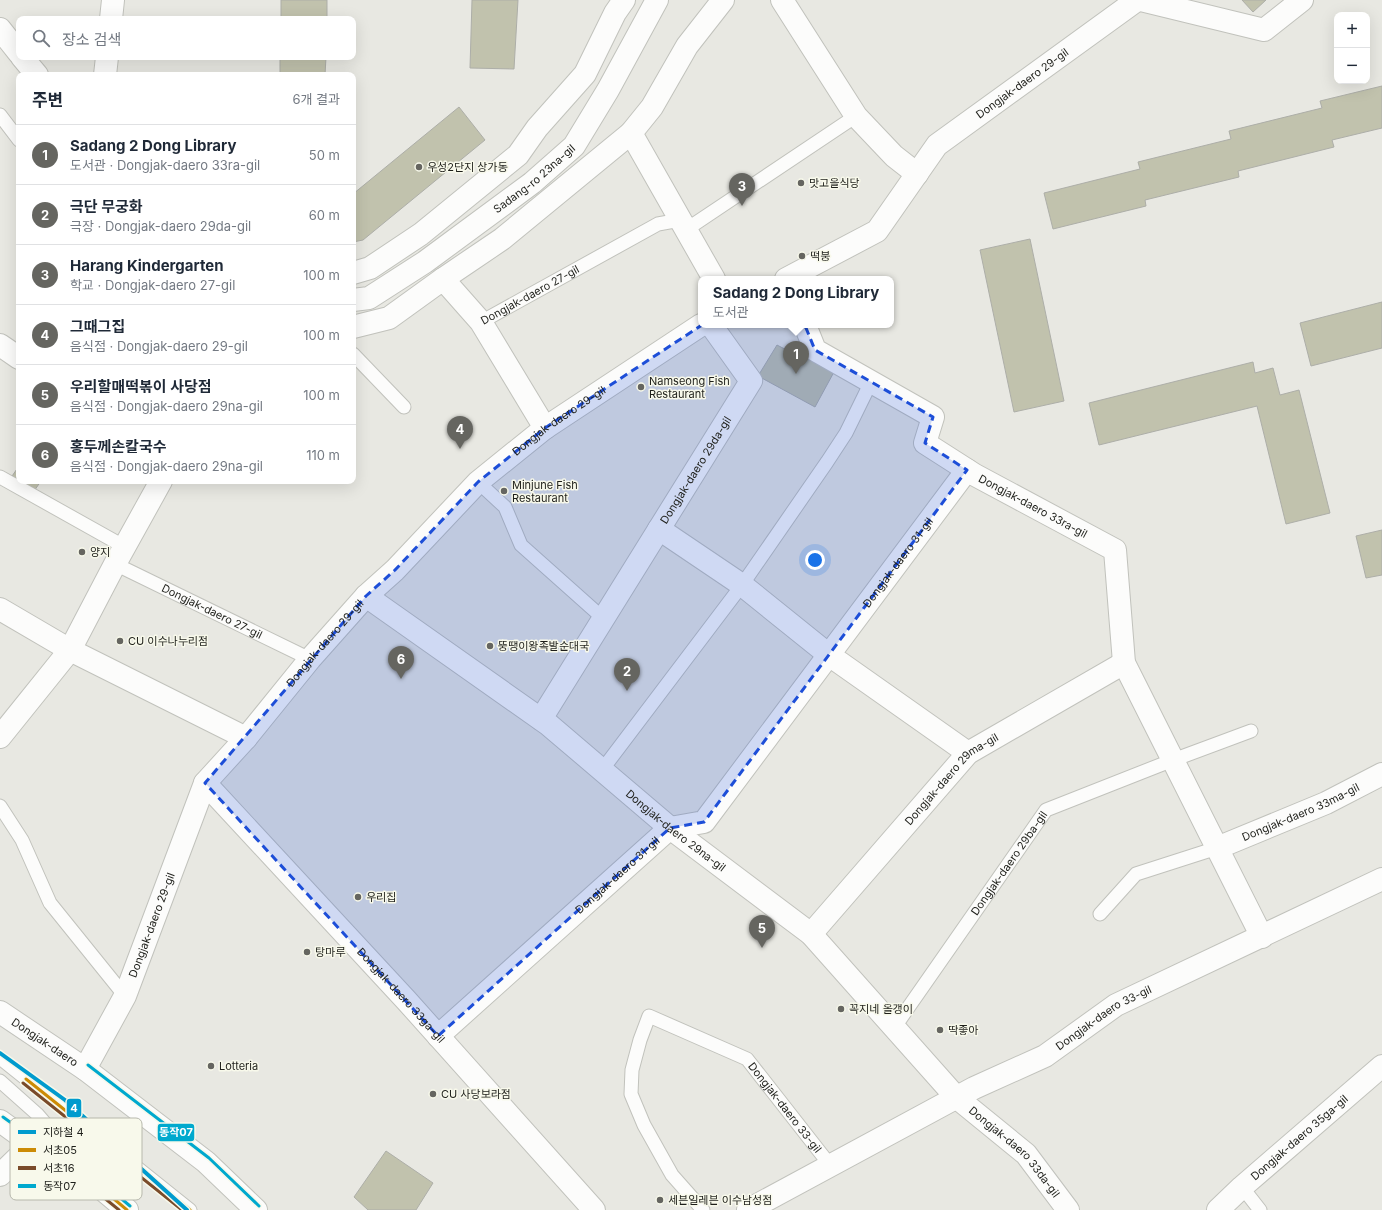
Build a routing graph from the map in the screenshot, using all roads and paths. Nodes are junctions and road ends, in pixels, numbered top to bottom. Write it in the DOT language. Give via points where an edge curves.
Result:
graph roads {
  1 [pos="113,0"];
  2 [pos="657,0"];
  3 [pos="723,0"];
  4 [pos="782,0"];
  5 [pos="1137,0"];
  6 [pos="1141,0"];
  7 [pos="1302,0"];
  8 [pos="620,7"];
  9 [pos="111,16"];
  10 [pos="0,29"];
  11 [pos="640,30"];
  12 [pos="16,49"];
  13 [pos="24,60"];
  14 [pos="107,60"];
  15 [pos="34,72"];
  16 [pos="105,72"];
  17 [pos="0,115"];
  18 [pos="856,116"];
  19 [pos="631,133"];
  20 [pos="16,136"];
  21 [pos="917,174"];
  22 [pos="680,220"];
  23 [pos="356,272"];
  24 [pos="712,276"];
  25 [pos="792,276"];
  26 [pos="443,279"];
  27 [pos="356,300"];
  28 [pos="480,322"];
  29 [pos="356,326"];
  30 [pos="698,327"];
  31 [pos="713,328"];
  32 [pos="806,328"];
  33 [pos="0,345"];
  34 [pos="16,356"];
  35 [pos="356,357"];
  36 [pos="870,382"];
  37 [pos="404,407"];
  38 [pos="545,428"];
  39 [pos="967,470"];
  40 [pos="0,477"];
  41 [pos="478,482"];
  42 [pos="159,484"];
  43 [pos="659,529"];
  44 [pos="120,555"];
  45 [pos="742,585"];
  46 [pos="366,596"];
  47 [pos="0,609"];
  48 [pos="604,619"];
  49 [pos="70,650"];
  50 [pos="829,655"];
  51 [pos="310,659"];
  52 [pos="1124,663"];
  53 [pos="541,720"];
  54 [pos="1251,731"];
  55 [pos="0,737"];
  56 [pos="246,738"];
  57 [pos="968,753"];
  58 [pos="1173,760"];
  59 [pos="602,770"];
  60 [pos="1382,774"];
  61 [pos="206,783"];
  62 [pos="0,806"];
  63 [pos="670,828"];
  64 [pos="1217,848"];
  65 [pos="1382,879"];
  66 [pos="1100,914"];
  67 [pos="811,934"];
  68 [pos="1262,937"];
  69 [pos="125,996"];
  70 [pos="0,1012"];
  71 [pos="894,1028"];
  72 [pos="438,1036"];
  73 [pos="0,1058"];
  74 [pos="1382,1066"];
  75 [pos="85,1069"];
  76 [pos="0,1081"];
  77 [pos="956,1097"];
  78 [pos="40,1118"];
  79 [pos="75,1118"];
  80 [pos="0,1122"];
  81 [pos="10,1129"];
  82 [pos="10,1165"];
  83 [pos="830,1165"];
  84 [pos="142,1172"];
  85 [pos="0,1175"];
  86 [pos="1242,1187"];
  87 [pos="115,1200"];
  88 [pos="127,1210"];
  89 [pos="190,1210"];
  90 [pos="256,1210"];
  91 [pos="594,1210"];
  92 [pos="703,1210"];
  93 [pos="748,1210"];
  94 [pos="1068,1210"];
  95 [pos="1218,1210"];
  96 [pos="1260,1210"];
  1 -- 9 [label="street"];
  2 -- 11 [label="street, Sadang-ro 23na-gil"];
  3 -- 19 [label="street" via="687,46 652,108"];
  4 -- 18 [label="street"];
  5 -- 21 [label="street, Dongjak-daero 29-gil" via="937,145"];
  6 -- 7 [label="street" via="1264,30"];
  8 -- 11 [label="street"];
  8 -- 23 [label="street" via="585,74 537,128 518,155 421,234 370,268"];
  10 -- 12 [label="street"];
  11 -- 27 [label="street, Sadang-ro 23na-gil" via="574,146 532,183 425,262 369,298"];
  13 -- 15 [label="street"];
  14 -- 16 [label="street"];
  17 -- 20 [label="lane"];
  18 -- 21 [label="street" via="894,156"];
  18 -- 22 [label="lane, Dongjak-daero 27-gil" via="693,224"];
  19 -- 22 [label="street"];
  19 -- 26 [label="street" via="502,239"];
  21 -- 25 [label="street, Dongjak-daero 29-gil" via="877,231"];
  22 -- 24 [label="street"];
  22 -- 28 [label="lane, Dongjak-daero 27-gil" via="658,224"];
  26 -- 28 [label="street, Dongjak-daero 27-gil"];
  26 -- 29 [label="street" via="389,318"];
  28 -- 38 [label="street"];
  30 -- 38 [label="street, Dongjak-daero 29-gil"];
  31 -- 43 [label="street, Dongjak-daero 29da-gil" via="751,381"];
  32 -- 36 [label="street, Dongjak-daero 33ra-gil" via="815,350"];
  33 -- 34 [label="street"];
  35 -- 37 [label="lane"];
  36 -- 39 [label="street, Dongjak-daero 33ra-gil" via="933,417 925,443"];
  36 -- 45 [label="lane" via="846,433"];
  38 -- 41 [label="street, Dongjak-daero 29-gil"];
  39 -- 50 [label="street, Dongjak-daero 31-gil"];
  39 -- 52 [label="street, Dongjak-daero 33ra-gil" via="1115,550"];
  40 -- 44 [label="lane, Dongjak-daero 27-gil"];
  41 -- 46 [label="street, Dongjak-daero 29-gil" via="396,570"];
  41 -- 48 [label="lane" via="505,507 521,545"];
  42 -- 44 [label="street"];
  43 -- 45 [label="street"];
  43 -- 48 [label="street, Dongjak-daero 29da-gil"];
  44 -- 49 [label="street"];
  44 -- 51 [label="lane, Dongjak-daero 27-gil"];
  45 -- 50 [label="street"];
  45 -- 59 [label="lane"];
  46 -- 51 [label="street, Dongjak-daero 29-gil"];
  46 -- 53 [label="street, Dongjak-daero 29na-gil"];
  47 -- 49 [label="street"];
  48 -- 53 [label="street, Dongjak-daero 29da-gil"];
  49 -- 55 [label="street"];
  49 -- 56 [label="street"];
  50 -- 57 [label="street"];
  50 -- 63 [label="street, Dongjak-daero 31-gil" via="704,822"];
  51 -- 56 [label="street, Dongjak-daero 29-gil"];
  52 -- 57 [label="street, Dongjak-daero 29ma-gil"];
  52 -- 58 [label="street, Dongjak-daero 33ra-gil"];
  53 -- 59 [label="street, Dongjak-daero 29na-gil"];
  54 -- 58 [label="lane"];
  56 -- 61 [label="street, Dongjak-daero 29-gil"];
  57 -- 67 [label="street, Dongjak-daero 29ma-gil"];
  58 -- 64 [label="street, Dongjak-daero 33ra-gil"];
  58 -- 71 [label="lane, Dongjak-daero 29ba-gil" via="1046,810"];
  59 -- 63 [label="street, Dongjak-daero 29na-gil"];
  60 -- 64 [label="street, Dongjak-daero 33ma-gil" via="1326,803"];
  61 -- 69 [label="street, Dongjak-daero 29-gil"];
  61 -- 72 [label="street, Dongjak-daero 33ga-gil"];
  62 -- 69 [label="lane" via="22,840 50,903"];
  63 -- 67 [label="street, Dongjak-daero 29na-gil"];
  63 -- 72 [label="street, Dongjak-daero 31-gil"];
  64 -- 66 [label="lane" via="1136,874"];
  64 -- 68 [label="street, Dongjak-daero 33ra-gil"];
  65 -- 68 [label="street, Dongjak-daero 33-gil"];
  67 -- 71 [label="street, Dongjak-daero 29na-gil"];
  68 -- 77 [label="street, Dongjak-daero 33-gil" via="1116,1005 1045,1056"];
  69 -- 75 [label="street, Dongjak-daero 29-gil"];
  70 -- 75 [label="street, Dongjak-daero"];
  71 -- 77 [label="street, Dongjak-daero 29na-gil"];
  72 -- 91 [label="street, Dongjak-daero 33ga-gil"];
  73 -- 79 [label="lane"];
  74 -- 86 [label="street, Dongjak-daero 35ga-gil"];
  75 -- 90 [label="street, Dongjak-daero" via="206,1162"];
  76 -- 78 [label="lane"];
  77 -- 83 [label="street, Dongjak-daero 33-gil"];
  77 -- 94 [label="street, Dongjak-daero 33da-gil" via="1026,1154"];
  80 -- 81 [label="street"];
  82 -- 85 [label="street"];
  83 -- 92 [label="lane, Dongjak-daero 33-gil" via="747,1059 649,1016 632,1070 631,1094 644,1124 672,1174"];
  83 -- 93 [label="street, Dongjak-daero 33-gil"];
  84 -- 89 [label="lane"];
  86 -- 95 [label="street, Dongjak-daero 35ga-gil"];
  86 -- 96 [label="lane"];
  87 -- 88 [label="street"];
}
